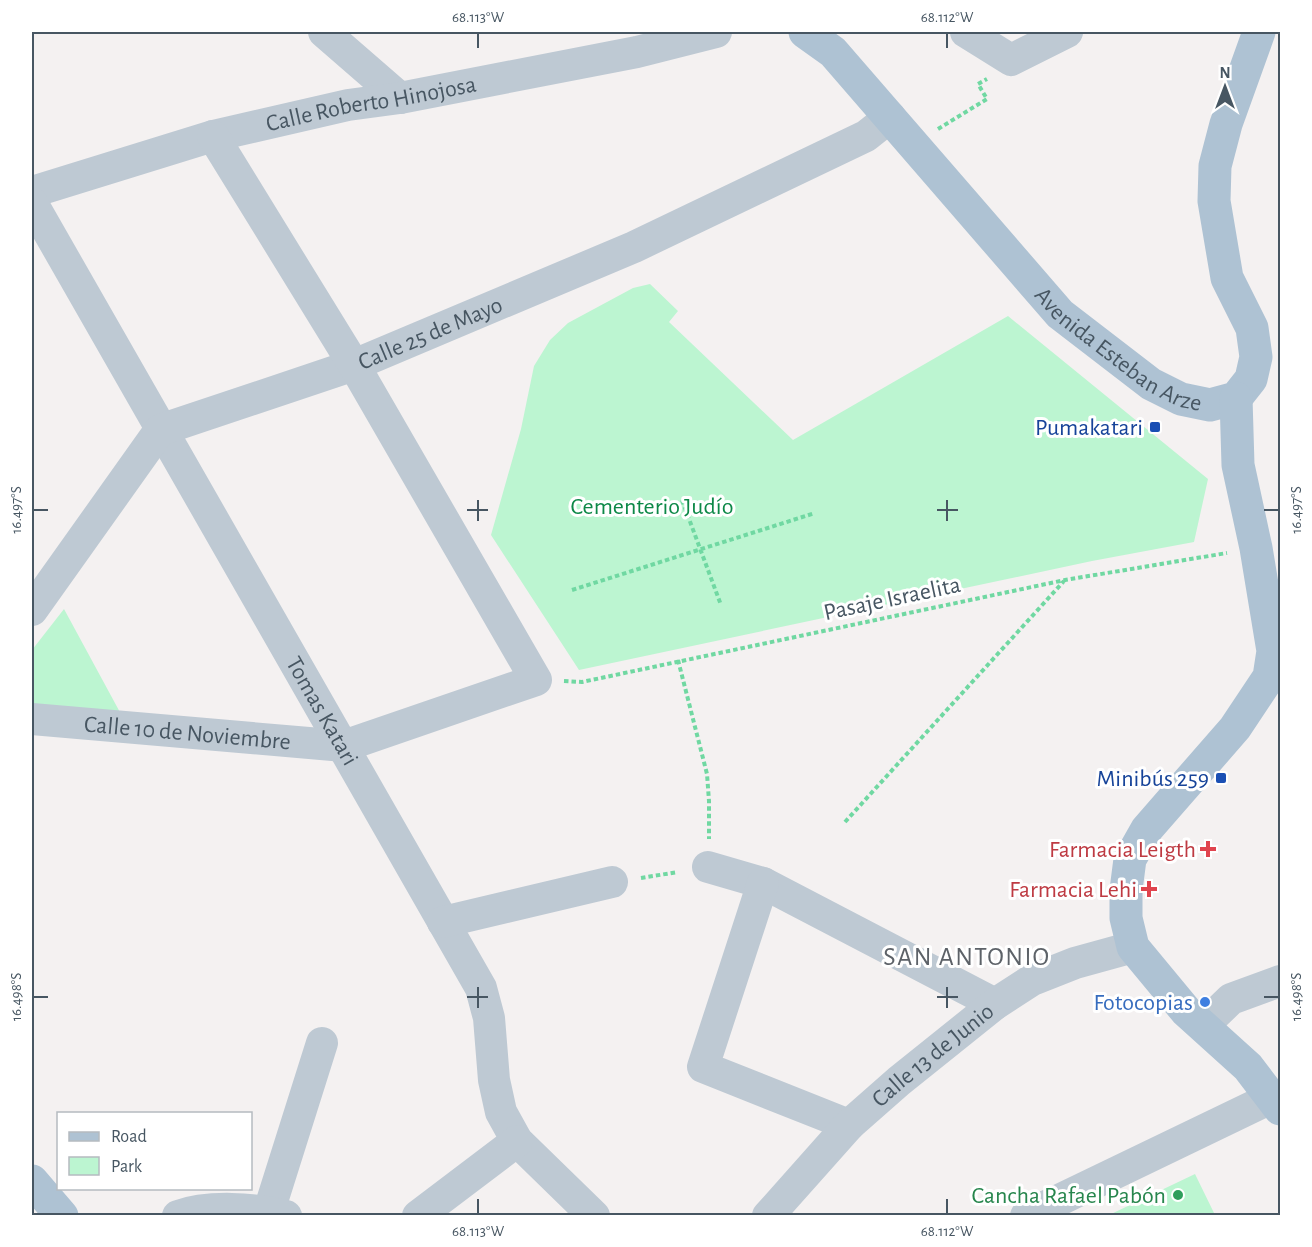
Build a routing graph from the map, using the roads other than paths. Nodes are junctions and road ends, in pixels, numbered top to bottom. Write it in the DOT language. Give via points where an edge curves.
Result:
graph roads {
  1 [pos="324,32"];
  2 [pos="716,32"];
  3 [pos="805,32"];
  4 [pos="966,32"];
  5 [pos="1067,32"];
  6 [pos="1259,32"];
  7 [pos="400,98"];
  8 [pos="890,117"];
  9 [pos="213,136"];
  10 [pos="32,192"];
  11 [pos="32,203"];
  12 [pos="354,365"];
  13 [pos="1236,398"];
  14 [pos="160,430"];
  15 [pos="32,610"];
  16 [pos="1275,682"];
  17 [pos="32,719"];
  18 [pos="344,746"];
  19 [pos="708,867"];
  20 [pos="612,882"];
  21 [pos="763,883"];
  22 [pos="443,922"];
  23 [pos="1133,948"];
  24 [pos="1281,981"];
  25 [pos="995,1005"];
  26 [pos="1204,1025"];
  27 [pos="322,1043"];
  28 [pos="1276,1103"];
  29 [pos="849,1125"];
  30 [pos="517,1141"];
  31 [pos="32,1180"];
  32 [pos="278,1214"];
  33 [pos="62,1215"];
  34 [pos="177,1215"];
  35 [pos="418,1215"];
  36 [pos="594,1215"];
  37 [pos="768,1215"];
  38 [pos="1026,1215"];
  1 -- 7 [label="street"];
  2 -- 7 [label="street, Calle Roberto Hinojosa" via="637,52"];
  3 -- 8 [label="main road, Avenida Esteban Arze" via="833,52"];
  4 -- 5 [label="street" via="1011,60"];
  6 -- 13 [label="main road, Avenida Esteban Arze" via="1215,166 1214,201 1227,278 1252,328 1256,357 1251,379"];
  7 -- 9 [label="street, Calle Roberto Hinojosa" via="348,105"];
  8 -- 12 [label="street, Calle 25 de Mayo" via="866,136 634,247"];
  8 -- 13 [label="main road, Avenida Esteban Arze" via="1060,314 1151,384 1180,399 1210,405"];
  9 -- 10 [label="street, Calle Roberto Hinojosa"];
  9 -- 12 [label="street"];
  11 -- 14 [label="street, Tomas Katari"];
  12 -- 14 [label="street, Calle 25 de Mayo"];
  12 -- 18 [label="street" via="536,680"];
  13 -- 16 [label="main road" via="1238,465 1256,548"];
  14 -- 15 [label="street"];
  14 -- 18 [label="street, Tomas Katari"];
  16 -- 23 [label="main road" via="1147,829 1130,859 1126,918"];
  17 -- 18 [label="street, Calle 10 de Noviembre"];
  18 -- 22 [label="street, Tomas Katari"];
  19 -- 21 [label="street"];
  20 -- 22 [label="street"];
  21 -- 25 [label="street"];
  21 -- 29 [label="street" via="703,1067"];
  22 -- 30 [label="street, Tomas Katari" via="481,988 489,1018 501,1112"];
  23 -- 25 [label="street, Calle 13 de Junio" via="1075,963 1032,980"];
  23 -- 26 [label="main road" via="1186,1011"];
  24 -- 26 [label="street" via="1231,999"];
  25 -- 29 [label="street, Calle 13 de Junio"];
  26 -- 28 [label="main road" via="1248,1067"];
  27 -- 32 [label="street"];
  28 -- 38 [label="street"];
  29 -- 37 [label="street, Calle 13 de Junio"];
  30 -- 35 [label="street"];
  30 -- 36 [label="street, Tomas Katari"];
  31 -- 33 [label="main road"];
  32 -- 34 [label="street" via="228,1210"];
}
